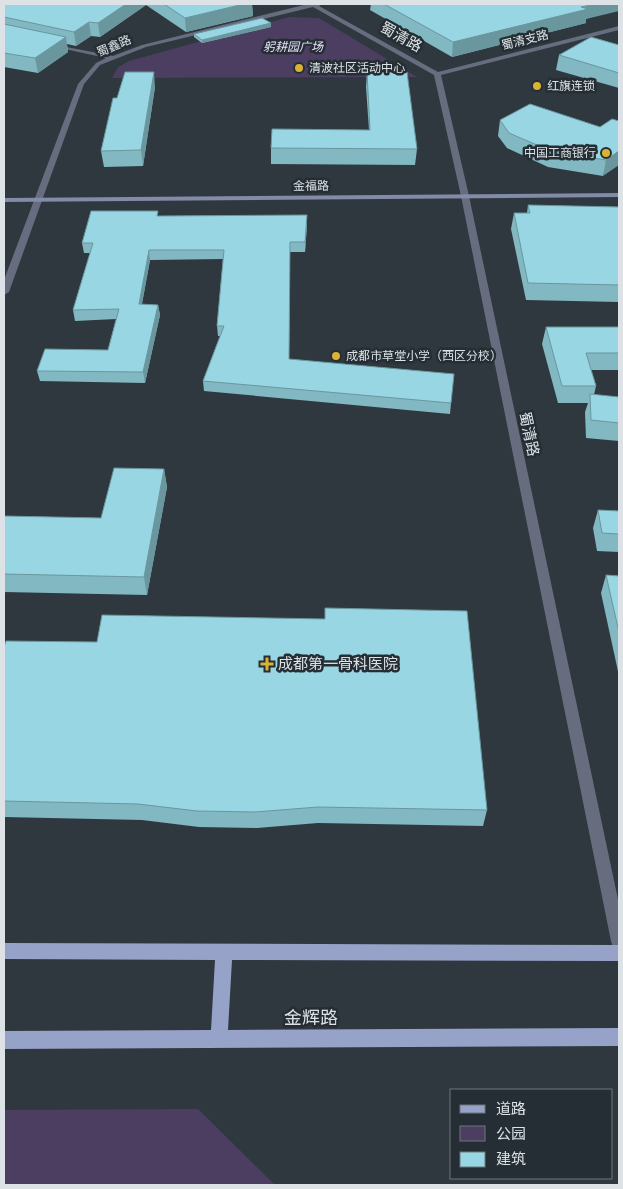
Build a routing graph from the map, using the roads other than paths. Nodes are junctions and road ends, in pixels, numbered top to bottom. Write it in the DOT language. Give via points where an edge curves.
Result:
graph roads {
  1 [pos="315,4"];
  2 [pos="619,28"];
  3 [pos="50,44"];
  4 [pos="114,58"];
  5 [pos="437,74"];
  6 [pos="619,195"];
  7 [pos="465,196"];
  8 [pos="4,200"];
  9 [pos="38,200"];
  10 [pos="4,292"];
  11 [pos="619,941"];
  12 [pos="4,951"];
  13 [pos="224,952"];
  14 [pos="619,953"];
  15 [pos="619,1037"];
  16 [pos="219,1038"];
  17 [pos="4,1040"];
  1 -- 4 [label="street, 蜀鑫路" via="144,46"];
  1 -- 5 [label="street, 蜀清路"];
  2 -- 5 [label="street, 蜀清支路"];
  3 -- 4 [label="street"];
  4 -- 9 [label="street, 蜀鑫路" via="98,64 81,84"];
  5 -- 7 [label="street, 蜀清路"];
  6 -- 7 [label="street, 金福路"];
  7 -- 9 [label="street, 金福路"];
  7 -- 11 [label="street, 蜀清路"];
  8 -- 9 [label="street, 金福路"];
  9 -- 10 [label="street, 蜀鑫路"];
  12 -- 13 [label="main road"];
  13 -- 14 [label="main road"];
  13 -- 16 [label="main road"];
  15 -- 16 [label="main road, 金辉路"];
  16 -- 17 [label="main road, 金辉路"];
}
